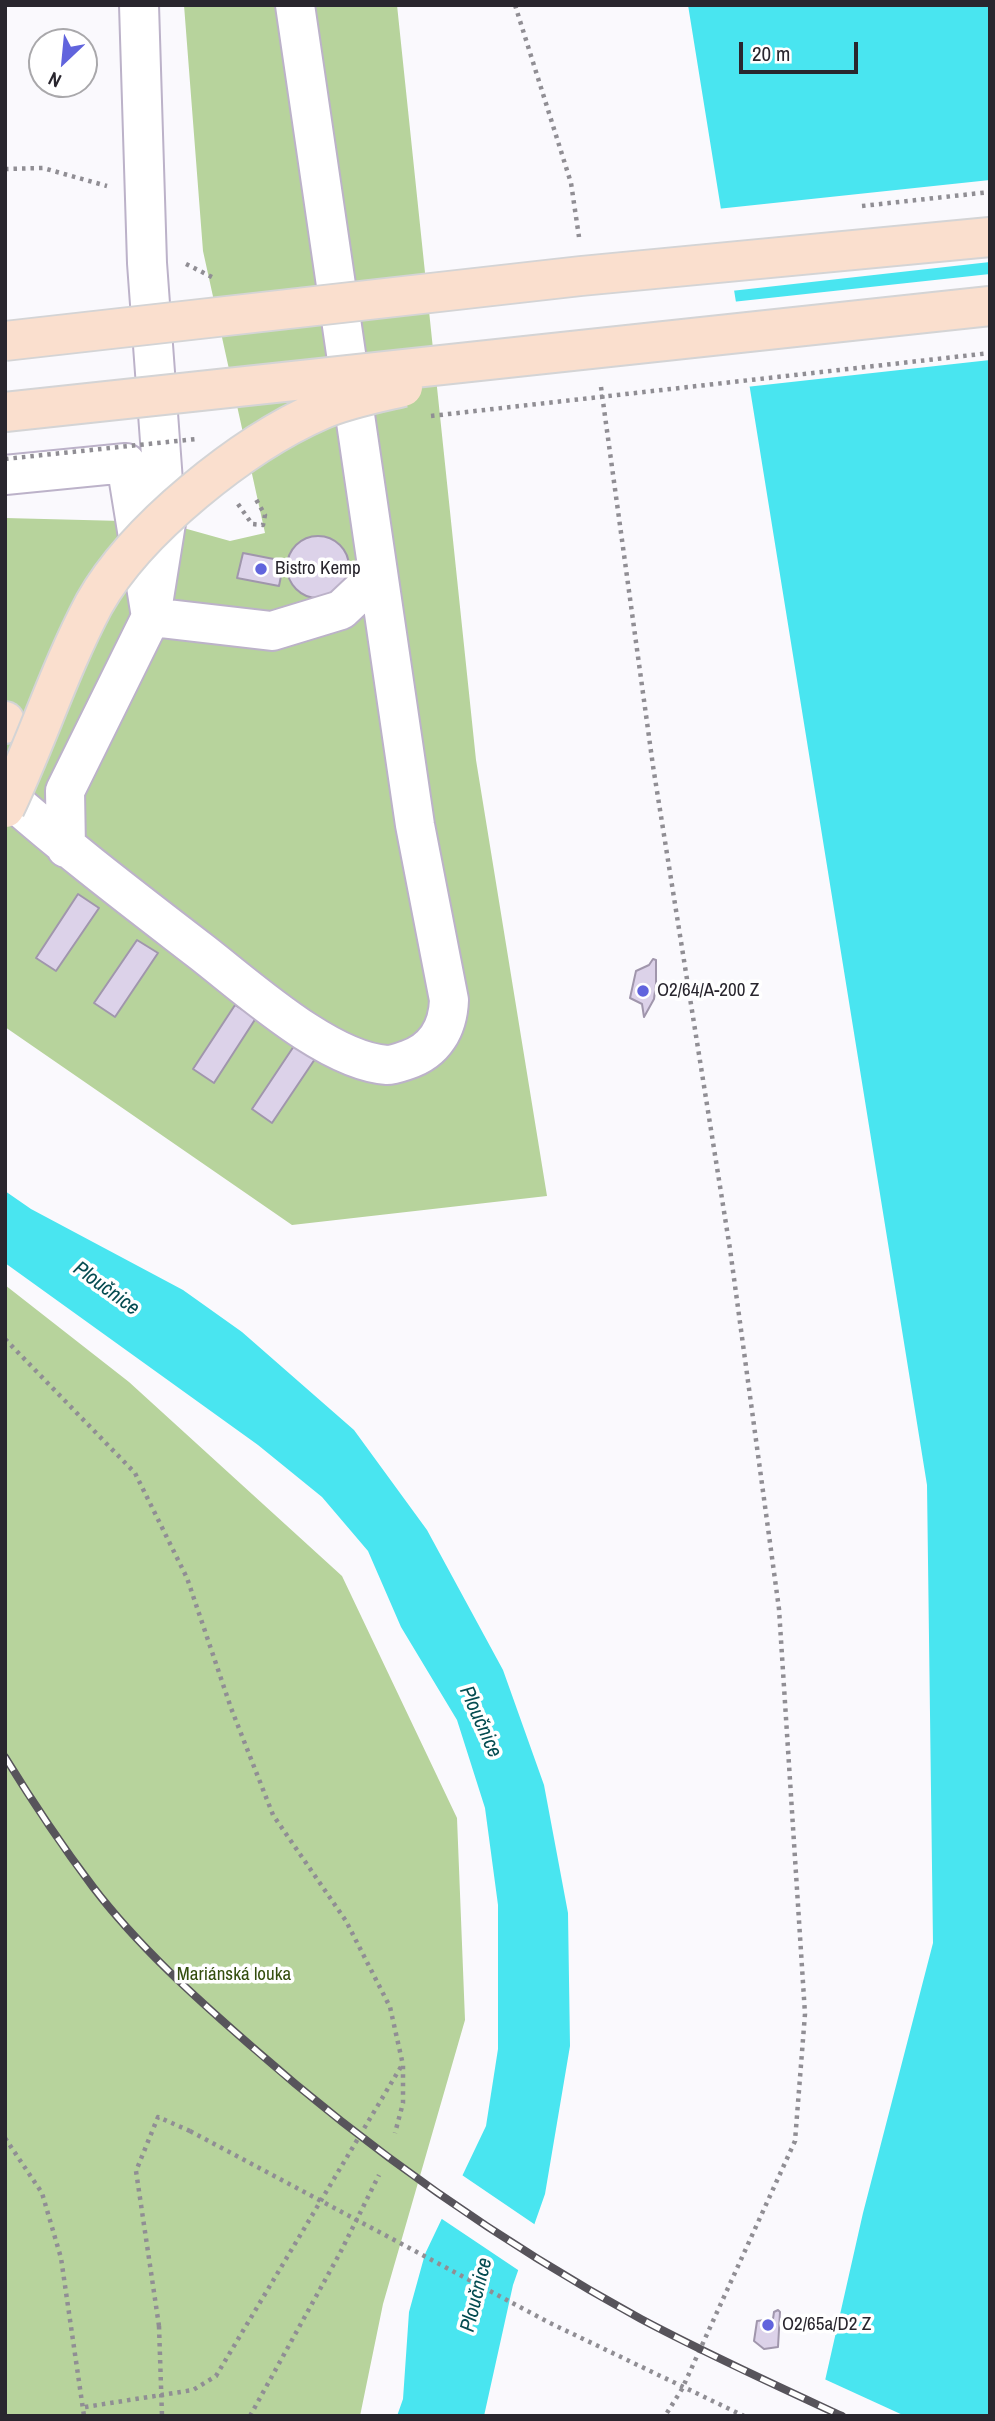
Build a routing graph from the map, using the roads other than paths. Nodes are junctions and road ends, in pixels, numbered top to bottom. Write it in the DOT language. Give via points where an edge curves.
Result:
graph roads {
  1 [pos="139,5"];
  2 [pos="295,5"];
  3 [pos="990,237"];
  4 [pos="990,306"];
  5 [pos="5,341"];
  6 [pos="577,349"];
  7 [pos="5,412"];
  8 [pos="5,475"];
  9 [pos="377,576"];
  10 [pos="151,617"];
  11 [pos="5,794"];
  12 [pos="5,808"];
  13 [pos="66,848"];
  1 -- 10 [label="lane" via="145,196 166,523"];
  2 -- 9 [label="lane"];
  3 -- 5 [label="main road, bridge" via="567,278"];
  4 -- 6 [label="main road, bridge"];
  6 -- 7 [label="main road, bridge"];
  6 -- 12 [label="main road, bridge" via="323,409 246,475 174,509 126,560 96,601"];
  8 -- 10 [label="lane" via="126,463"];
  9 -- 10 [label="lane" via="341,610 271,631"];
  9 -- 13 [label="lane" via="415,825 449,1000 448,1018 436,1042 416,1057 389,1066 331,1046"];
  10 -- 13 [label="lane" via="65,792"];
  11 -- 13 [label="lane"];
}
